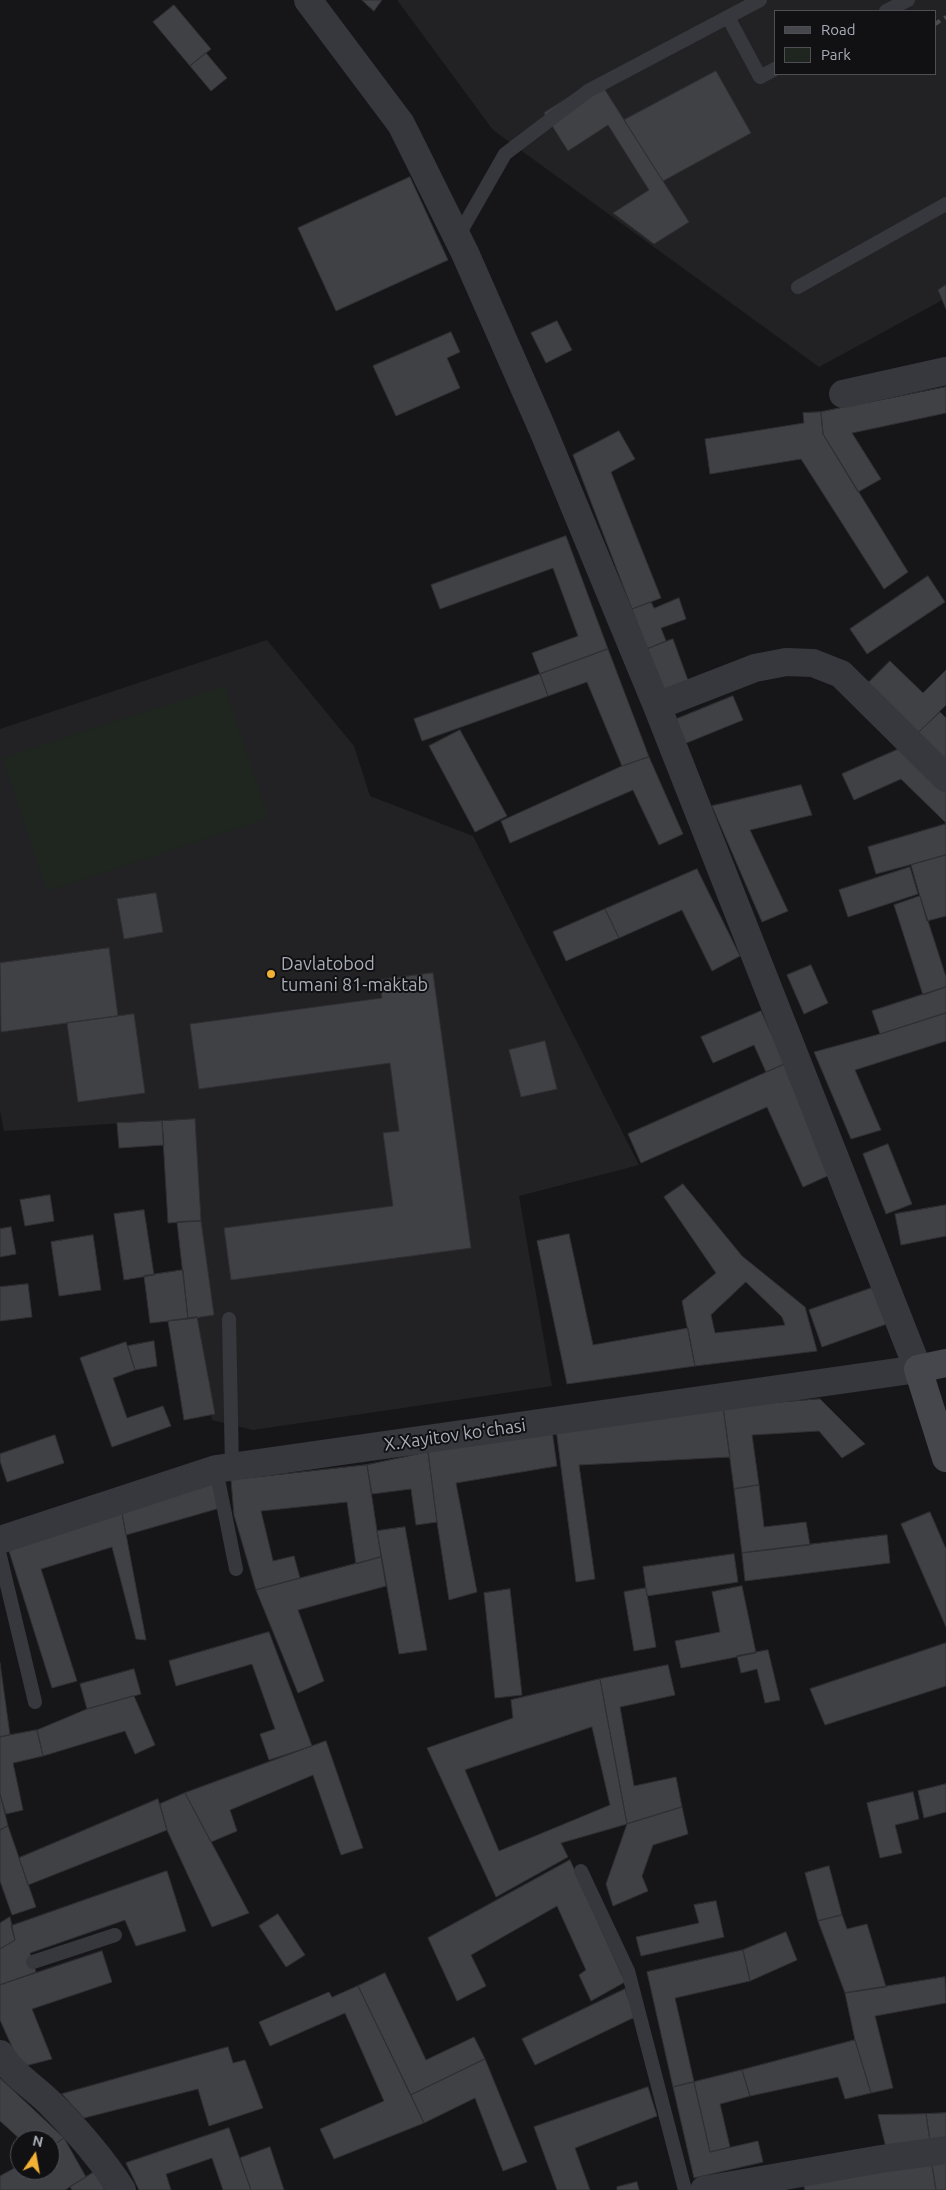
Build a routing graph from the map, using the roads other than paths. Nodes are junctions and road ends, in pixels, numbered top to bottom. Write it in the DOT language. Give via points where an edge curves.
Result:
graph roads {
  1 [pos="308,0"];
  2 [pos="760,0"];
  3 [pos="908,0"];
  4 [pos="888,10"];
  5 [pos="728,17"];
  6 [pos="774,70"];
  7 [pos="946,204"];
  8 [pos="457,238"];
  9 [pos="798,287"];
  10 [pos="946,371"];
  11 [pos="843,394"];
  12 [pos="657,706"];
  13 [pos="946,778"];
  14 [pos="229,1320"];
  15 [pos="946,1363"];
  16 [pos="918,1369"];
  17 [pos="946,1458"];
  18 [pos="224,1468"];
  19 [pos="0,1540"];
  20 [pos="0,1556"];
  21 [pos="236,1569"];
  22 [pos="35,1702"];
  23 [pos="581,1871"];
  24 [pos="115,1935"];
  25 [pos="33,1962"];
  26 [pos="0,2054"];
  27 [pos="946,2150"];
  28 [pos="122,2190"];
  29 [pos="684,2190"];
  30 [pos="704,2190"];
  1 -- 8 [label="street" via="401,124"];
  2 -- 5 [label="lane"];
  3 -- 4 [label="lane"];
  5 -- 6 [label="lane" via="760,77"];
  5 -- 8 [label="lane" via="588,91 505,154"];
  7 -- 9 [label="lane"];
  8 -- 12 [label="street" via="542,428"];
  10 -- 11 [label="street"];
  12 -- 13 [label="street" via="755,668 786,662 813,663 841,674"];
  12 -- 16 [label="street"];
  14 -- 18 [label="lane"];
  15 -- 16 [label="street"];
  16 -- 17 [label="street"];
  16 -- 18 [label="street, X.Xayitov koʻchasi"];
  18 -- 19 [label="street, X.Xayitov koʻchasi"];
  18 -- 21 [label="lane"];
  20 -- 22 [label="lane"];
  23 -- 29 [label="lane" via="628,1971"];
  24 -- 25 [label="lane"];
  26 -- 28 [label="street" via="9,2069 57,2111 107,2167"];
  27 -- 30 [label="street"];
}
